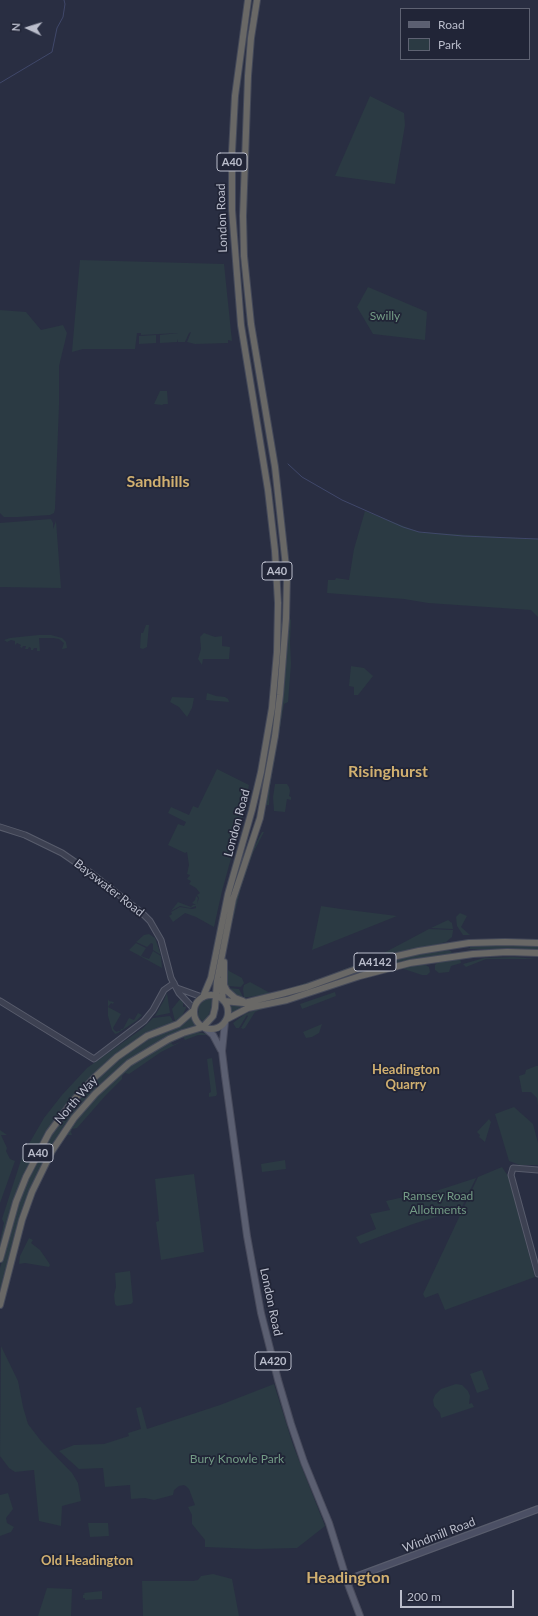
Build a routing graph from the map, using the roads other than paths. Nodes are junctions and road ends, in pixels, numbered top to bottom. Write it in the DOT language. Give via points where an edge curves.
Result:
graph roads {
  1 [pos="248,0"];
  2 [pos="258,0"];
  3 [pos="281,652"];
  4 [pos="0,827"];
  5 [pos="538,943"];
  6 [pos="538,953"];
  7 [pos="222,968"];
  8 [pos="175,986"];
  9 [pos="215,996"];
  10 [pos="203,997"];
  11 [pos="223,1000"];
  12 [pos="0,1001"];
  13 [pos="249,1002"];
  14 [pos="194,1009"];
  15 [pos="226,1021"];
  16 [pos="204,1028"];
  17 [pos="222,1052"];
  18 [pos="538,1170"];
  19 [pos="0,1259"];
  20 [pos="538,1274"];
  21 [pos="0,1305"];
  22 [pos="538,1509"];
  23 [pos="347,1580"];
  24 [pos="360,1616"];
  1 -- 3 [label="highway, London Road / A40" via="235,96 232,210 240,313 277,565"];
  2 -- 3 [label="highway, London Road / A40" via="251,38 243,216 247,296 280,501 287,576"];
  3 -- 7 [label="highway, London Road / A40" via="280,695 275,736 260,818 233,899"];
  3 -- 10 [label="highway, London Road / A40" via="261,772 228,894 212,978"];
  4 -- 8 [label="street, Bayswater Road" via="25,835 62,853 142,913 161,940 169,974"];
  5 -- 13 [label="highway, A4142" via="469,944 408,952 302,988"];
  6 -- 15 [label="highway, A4142" via="507,952 431,959 248,1008"];
  7 -- 9 [label="highway"];
  7 -- 11 [label="highway"];
  7 -- 13 [label="highway" via="227,991 235,998"];
  8 -- 10 [label="street"];
  8 -- 12 [label="street, North Way" via="164,990 144,1021 94,1059"];
  8 -- 14 [label="street, Bayswater Road"];
  9 -- 10 [label="highway"];
  9 -- 11 [label="highway"];
  9 -- 16 [label="highway" via="214,1012"];
  10 -- 14 [label="highway, London Road"];
  11 -- 13 [label="highway, A4142"];
  11 -- 15 [label="highway" via="228,1009"];
  14 -- 16 [label="highway" via="195,1019"];
  14 -- 19 [label="highway, North Way / A40" via="178,1024 148,1036 128,1048 95,1076 72,1102 49,1133 26,1177"];
  15 -- 16 [label="highway, North Way" via="215,1029"];
  15 -- 17 [label="main road, London Road / A420"];
  16 -- 17 [label="main road, London Road / A420" via="215,1037"];
  16 -- 21 [label="highway, North Way / A40" via="169,1039 129,1063 94,1094 74,1118 52,1151 32,1192"];
  17 -- 23 [label="main road, London Road / A420" via="247,1236 267,1337 291,1424 329,1523"];
  18 -- 20 [label="street" via="513,1168 511,1176"];
  22 -- 23 [label="main road, Windmill Road"];
  23 -- 24 [label="main road, London Road / A420"];
}
